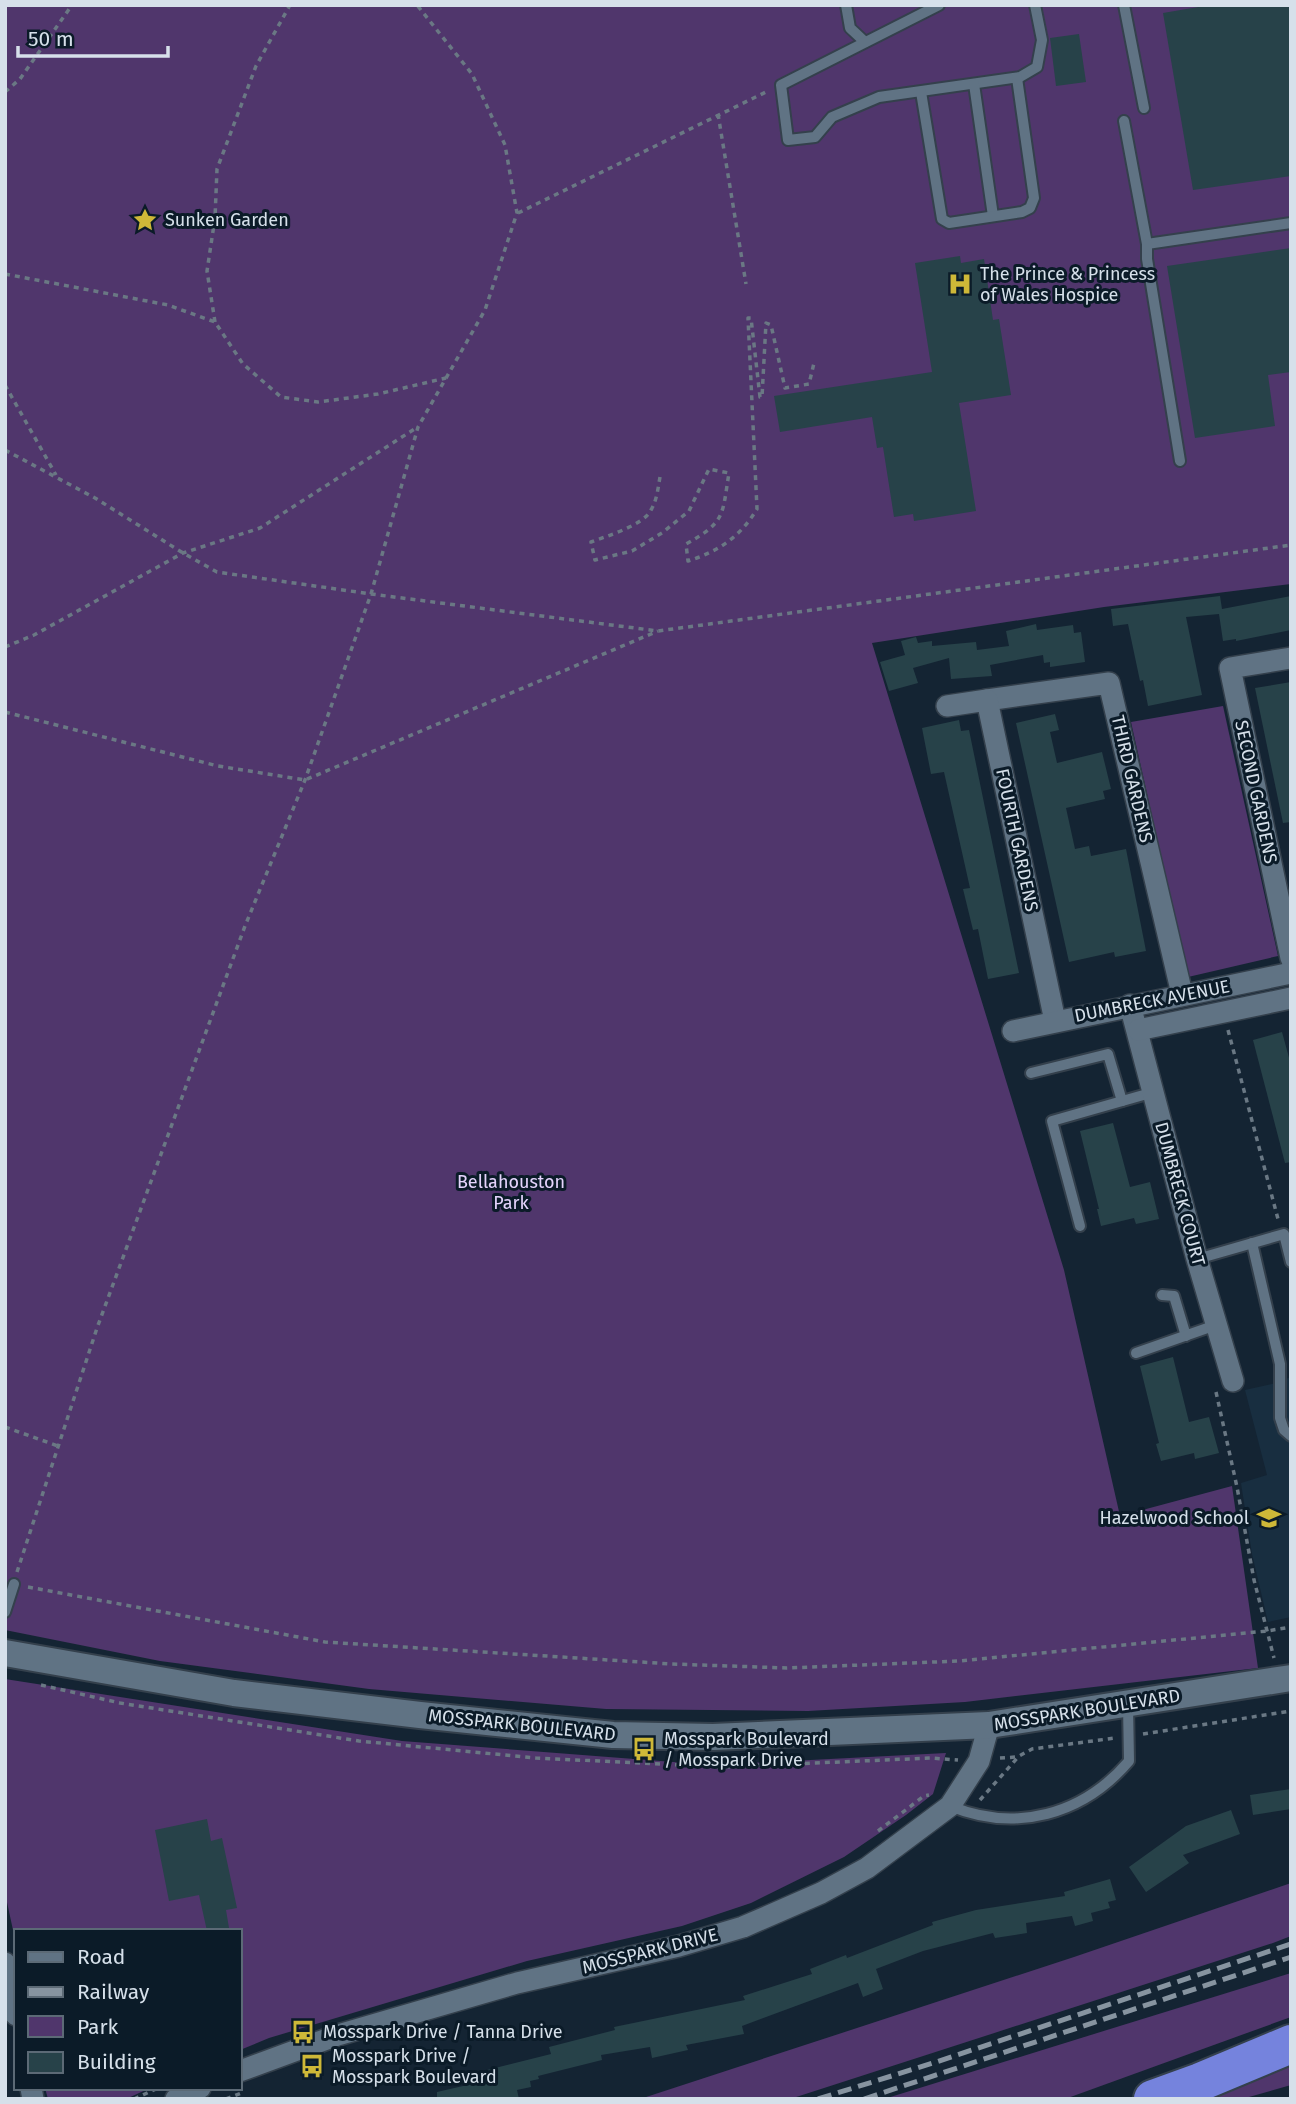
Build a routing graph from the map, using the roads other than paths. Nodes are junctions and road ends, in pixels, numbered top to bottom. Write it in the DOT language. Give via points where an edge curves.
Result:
graph roads {
  1 [pos="846,5"];
  2 [pos="939,5"];
  3 [pos="1035,5"];
  4 [pos="1124,5"];
  5 [pos="864,42"];
  6 [pos="1017,78"];
  7 [pos="974,84"];
  8 [pos="921,92"];
  9 [pos="1144,108"];
  10 [pos="1124,121"];
  11 [pos="993,216"];
  12 [pos="1291,223"];
  13 [pos="1147,244"];
  14 [pos="1180,461"];
  15 [pos="1291,658"];
  16 [pos="988,700"];
  17 [pos="947,706"];
  18 [pos="1291,958"];
  19 [pos="1291,973"];
  20 [pos="1182,995"];
  21 [pos="1291,998"];
  22 [pos="1130,1005"];
  23 [pos="1055,1021"];
  24 [pos="1138,1030"];
  25 [pos="1013,1031"];
  26 [pos="1031,1073"];
  27 [pos="1154,1092"];
  28 [pos="1122,1101"];
  29 [pos="1080,1226"];
  30 [pos="1252,1243"];
  31 [pos="1197,1259"];
  32 [pos="1291,1262"];
  33 [pos="1162,1295"];
  34 [pos="1216,1325"];
  35 [pos="1186,1335"];
  36 [pos="1136,1353"];
  37 [pos="1233,1381"];
  38 [pos="1291,1436"];
  39 [pos="14,1584"];
  40 [pos="5,1612"];
  41 [pos="5,1653"];
  42 [pos="1285,1679"];
  43 [pos="1128,1704"];
  44 [pos="989,1725"];
  45 [pos="955,1798"];
  46 [pos="5,1963"];
  47 [pos="14,2006"];
  48 [pos="1291,2044"];
  49 [pos="242,2070"];
  50 [pos="196,2090"];
  51 [pos="176,2099"];
  52 [pos="1153,2099"];
  1 -- 5 [label="lane" via="850,27"];
  2 -- 5 [label="lane"];
  3 -- 6 [label="lane" via="1042,40 1037,66"];
  4 -- 9 [label="lane"];
  5 -- 8 [label="lane" via="781,85 788,140 815,137 832,117 879,97"];
  6 -- 7 [label="lane"];
  6 -- 11 [label="lane" via="1034,198 1022,212"];
  7 -- 8 [label="lane"];
  7 -- 11 [label="lane"];
  8 -- 11 [label="lane" via="942,219 949,223"];
  10 -- 13 [label="lane"];
  12 -- 13 [label="lane"];
  13 -- 14 [label="lane"];
  15 -- 18 [label="street, SECOND GARDENS" via="1230,668"];
  16 -- 17 [label="street"];
  16 -- 20 [label="street, THIRD GARDENS" via="1109,683"];
  16 -- 23 [label="street, FOURTH GARDENS"];
  19 -- 20 [label="street, DUMBRECK AVENUE"];
  20 -- 22 [label="street, DUMBRECK AVENUE"];
  21 -- 24 [label="street, DUMBRECK AVENUE"];
  22 -- 23 [label="street, DUMBRECK AVENUE"];
  22 -- 24 [label="street, DUMBRECK COURT"];
  23 -- 25 [label="street, DUMBRECK AVENUE"];
  24 -- 27 [label="street, DUMBRECK COURT"];
  26 -- 28 [label="lane" via="1108,1054"];
  27 -- 28 [label="lane"];
  27 -- 31 [label="street, DUMBRECK COURT"];
  28 -- 29 [label="lane" via="1052,1121"];
  30 -- 31 [label="lane"];
  30 -- 32 [label="lane" via="1284,1234"];
  30 -- 38 [label="lane" via="1280,1364 1280,1418"];
  31 -- 34 [label="street, DUMBRECK COURT"];
  33 -- 35 [label="lane" via="1174,1296"];
  34 -- 35 [label="lane"];
  34 -- 37 [label="street, DUMBRECK COURT"];
  35 -- 36 [label="lane"];
  39 -- 40 [label="lane"];
  41 -- 44 [label="street, MOSSPARK BOULEVARD" via="234,1693 612,1735 713,1738"];
  42 -- 43 [label="street, MOSSPARK BOULEVARD"];
  43 -- 44 [label="street, MOSSPARK BOULEVARD"];
  43 -- 45 [label="lane" via="1129,1761 1113,1780 1082,1802 1041,1817 987,1817 968,1814"];
  44 -- 45 [label="street, MOSSPARK DRIVE" via="979,1761"];
  45 -- 49 [label="street, MOSSPARK DRIVE" via="867,1868 743,1927 517,1983 338,2035"];
  46 -- 47 [label="street"];
  48 -- 52 [label="highway"];
  50 -- 51 [label="street"];
}
